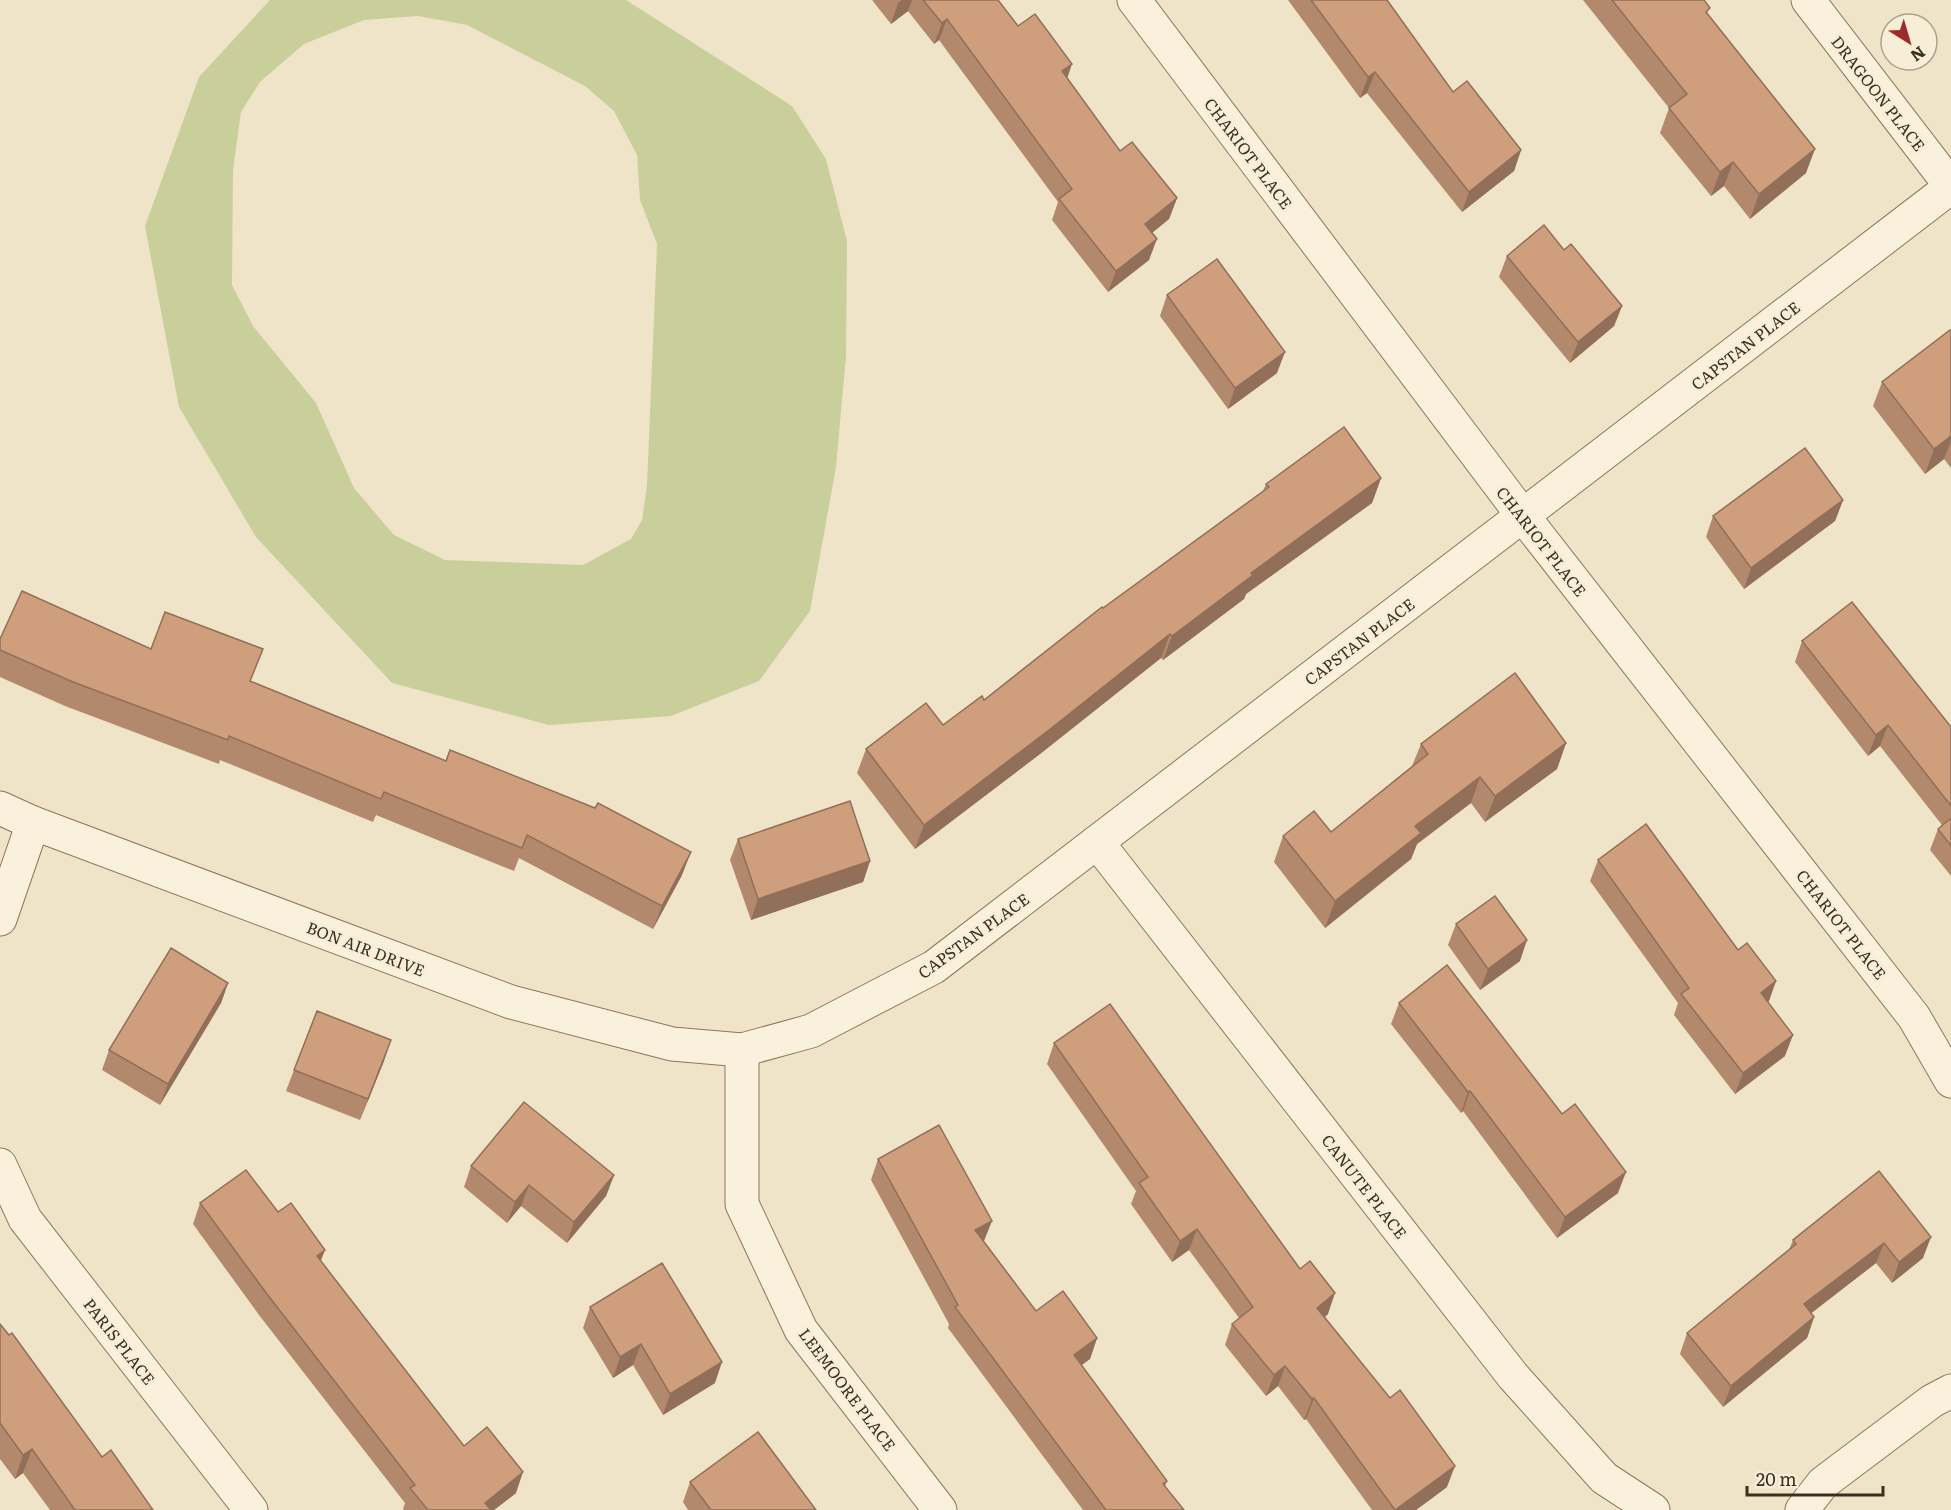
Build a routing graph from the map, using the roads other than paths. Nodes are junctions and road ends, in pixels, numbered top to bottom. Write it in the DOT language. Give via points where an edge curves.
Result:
graph roads {
  1 [pos="1134,0"];
  2 [pos="1808,0"];
  3 [pos="1951,187"];
  4 [pos="1522,516"];
  5 [pos="0,807"];
  6 [pos="33,823"];
  7 [pos="1097,842"];
  8 [pos="0,919"];
  9 [pos="742,1050"];
  10 [pos="1951,1081"];
  11 [pos="0,1165"];
  12 [pos="1951,1391"];
  13 [pos="251,1510"];
  14 [pos="940,1510"];
  15 [pos="1653,1510"];
  16 [pos="1802,1510"];
  1 -- 4 [label="street, CHARIOT PLACE"];
  2 -- 3 [label="street, DRAGOON PLACE"];
  3 -- 4 [label="street, CAPSTAN PLACE"];
  4 -- 7 [label="street, CAPSTAN PLACE"];
  4 -- 10 [label="street, CHARIOT PLACE" via="1914,1017"];
  5 -- 6 [label="street, BON AIR DRIVE"];
  6 -- 8 [label="street"];
  6 -- 9 [label="street, BON AIR DRIVE" via="511,1002 672,1044"];
  7 -- 9 [label="street, CAPSTAN PLACE" via="934,967 812,1031"];
  7 -- 15 [label="street, CANUTE PLACE" via="1513,1376 1604,1478"];
  9 -- 14 [label="street, LEEMOORE PLACE" via="742,1204 801,1330"];
  11 -- 13 [label="street, PARIS PLACE" via="25,1220"];
  12 -- 16 [label="street" via="1823,1483"];
}
